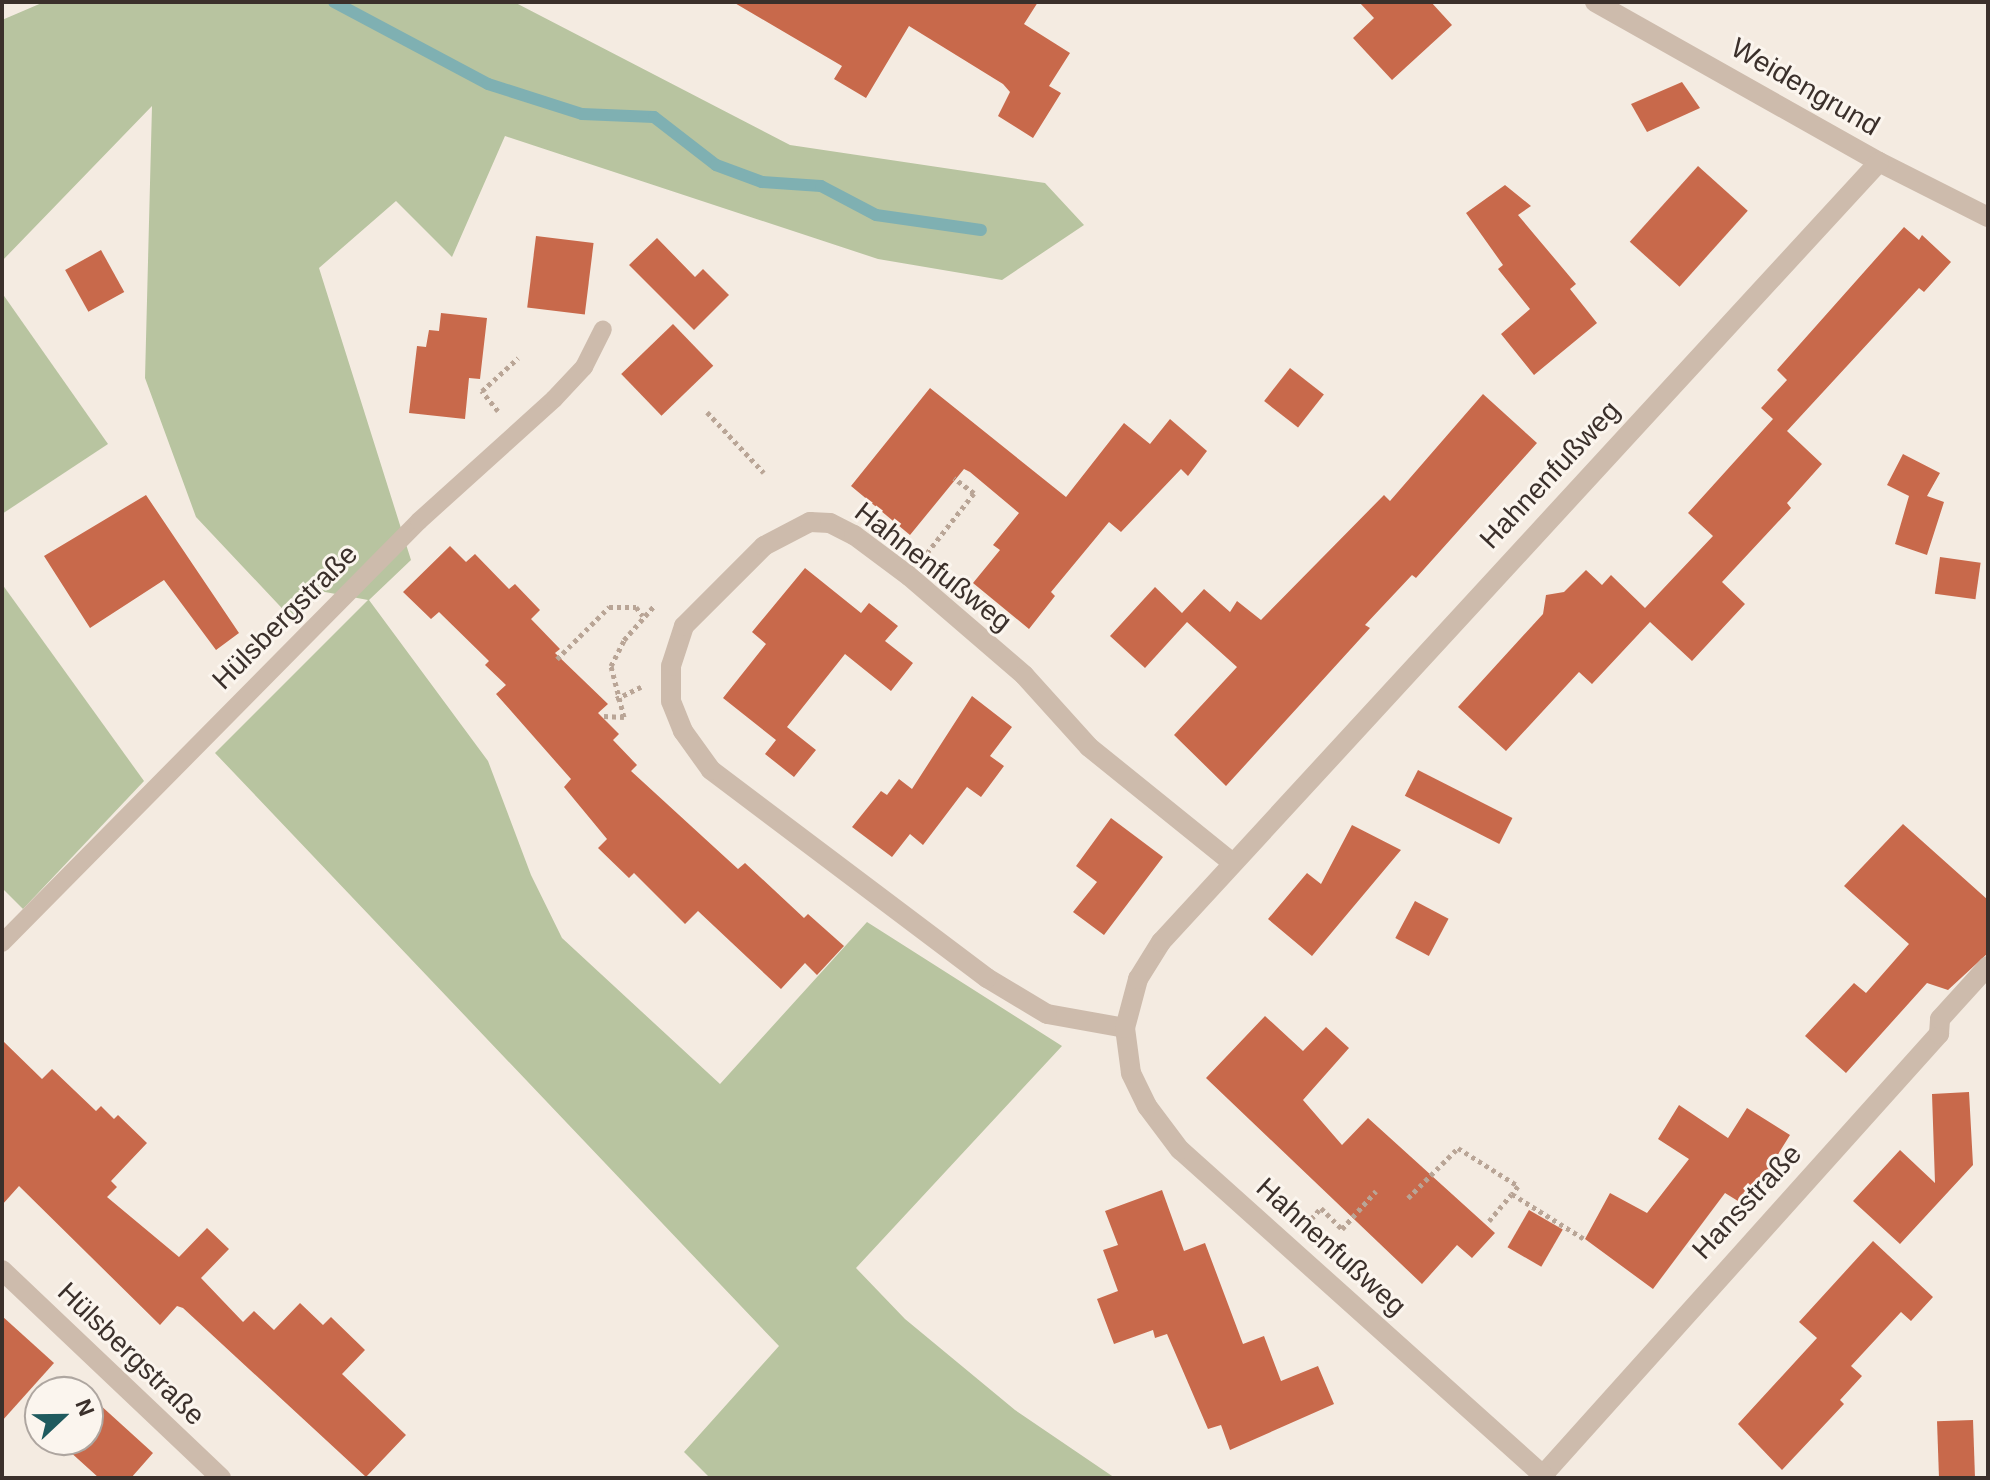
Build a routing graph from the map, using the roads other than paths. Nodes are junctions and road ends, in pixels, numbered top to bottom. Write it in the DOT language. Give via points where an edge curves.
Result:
graph roads {
  1 [pos="1595,2"];
  2 [pos="1879,162"];
  3 [pos="1988,217"];
  4 [pos="603,329"];
  5 [pos="1233,863"];
  6 [pos="2,943"];
  7 [pos="1988,966"];
  8 [pos="1125,1028"];
  9 [pos="2,1270"];
  10 [pos="1544,1477"];
  11 [pos="221,1478"];
  1 -- 2 [label="street, Weidengrund"];
  2 -- 3 [label="street, Weidengrund"];
  2 -- 5 [label="street, Hahnenfußweg"];
  4 -- 6 [label="lane, Hülsbergstraße" via="584,367 419,521"];
  5 -- 8 [label="street, Hahnenfußweg" via="1161,942 1138,979"];
  5 -- 8 [label="street, Hahnenfußweg" via="1089,747 1024,675 909,576 830,523 810,522 764,546 684,626 669,681 683,731 711,770 987,978 1047,1014"];
  7 -- 10 [label="street, Hansstraße" via="1940,1019 1939,1034"];
  8 -- 10 [label="street, Hahnenfußweg" via="1131,1073 1162,1130"];
  9 -- 11 [label="street, Hülsbergstraße"];
}
